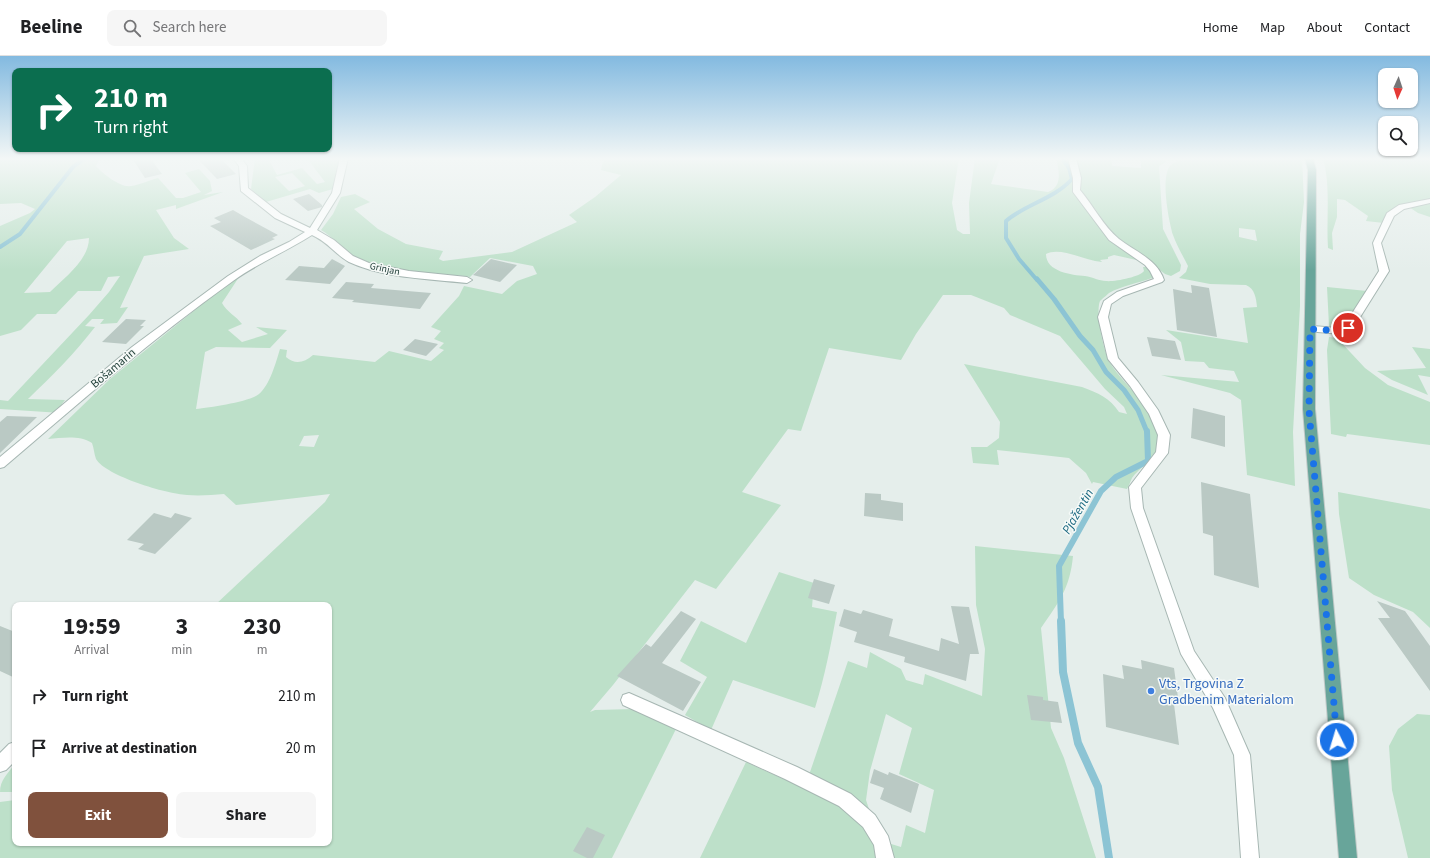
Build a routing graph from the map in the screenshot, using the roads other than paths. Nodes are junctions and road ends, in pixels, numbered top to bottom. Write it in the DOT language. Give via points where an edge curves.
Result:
graph roads {
  1 [pos="254,195"];
  2 [pos="334,195"];
  3 [pos="1080,195"];
  4 [pos="1312,195"];
  5 [pos="1430,201"];
  6 [pos="312,231"];
  7 [pos="467,280"];
  8 [pos="1310,329"];
  9 [pos="0,464"];
  10 [pos="629,700"];
  11 [pos="12,753"];
  12 [pos="0,764"];
  13 [pos="1349,857"];
  14 [pos="885,858"];
  15 [pos="1250,858"];
  1 -- 6 [label="street, Grinjan" via="283,219"];
  2 -- 6 [label="street"];
  3 -- 15 [label="street" via="1115,240 1158,275 1158,280 1120,294 1107,303 1103,317 1113,359 1154,413 1164,435 1162,453 1135,487 1137,508 1188,654 1220,703 1242,756"];
  4 -- 8 [label="main road"];
  5 -- 8 [label="street" via="1402,207 1390,215 1377,243 1384,271 1348,328 1341,331"];
  6 -- 7 [label="street, Grinjan" via="328,239 340,252 354,260 390,270"];
  6 -- 9 [label="street, Bošamarin" via="231,278 136,349"];
  8 -- 13 [label="main road" via="1309,410"];
  10 -- 14 [label="street" via="845,800 869,821 882,842"];
  11 -- 12 [label="street"];
}
